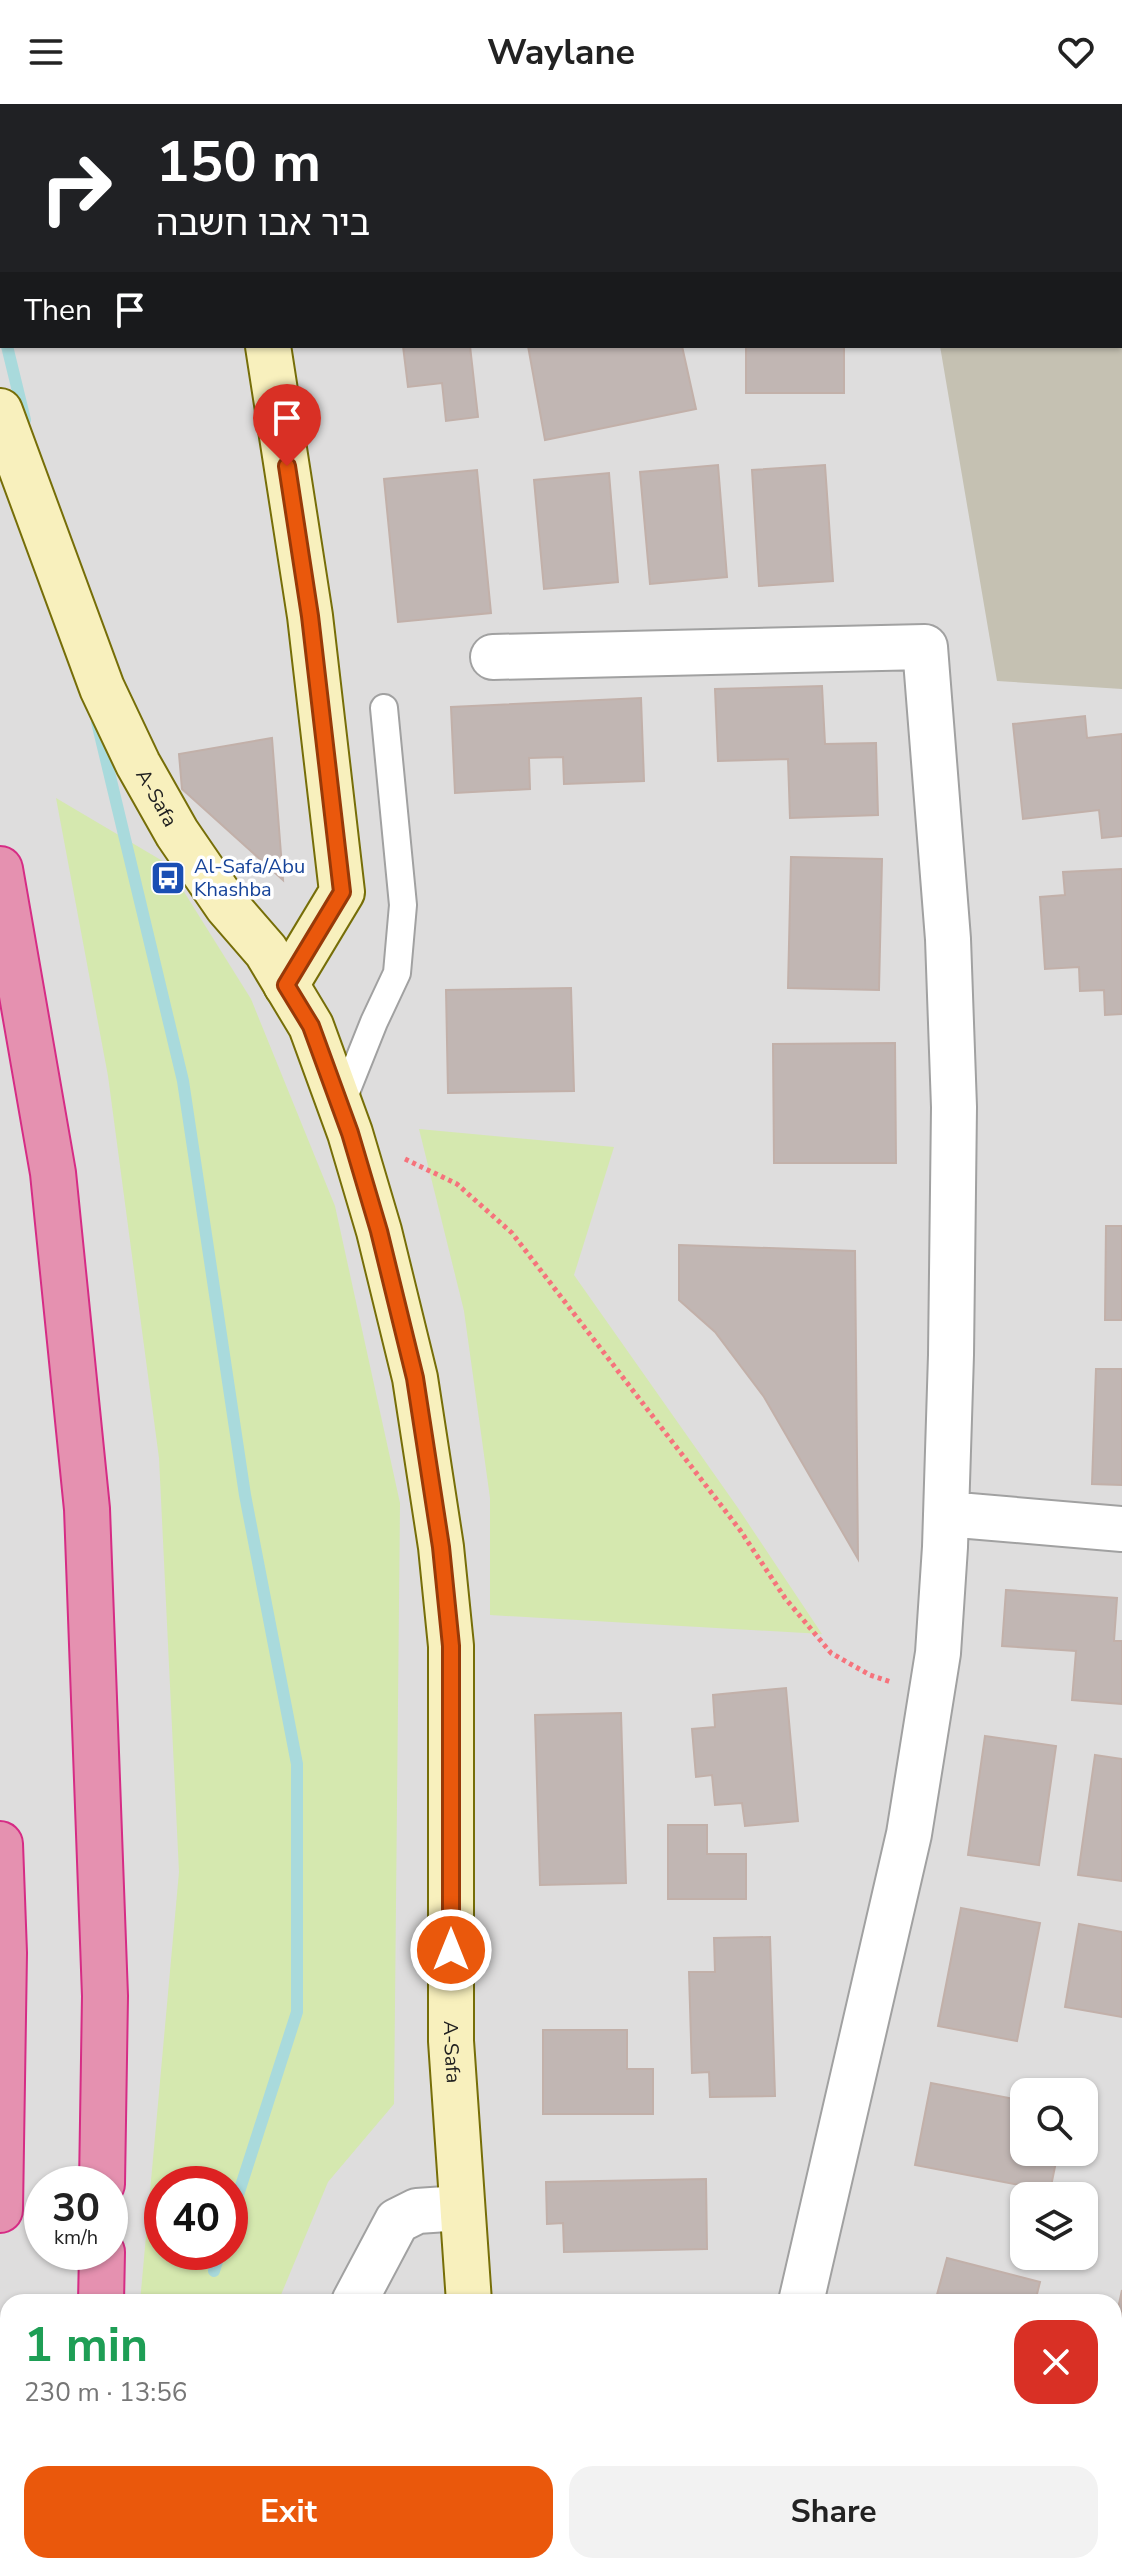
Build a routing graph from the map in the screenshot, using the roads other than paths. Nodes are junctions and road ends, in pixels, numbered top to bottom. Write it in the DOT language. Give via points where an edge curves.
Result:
graph roads {
  1 [pos="268,348"];
  2 [pos="0,411"];
  3 [pos="493,657"];
  4 [pos="384,708"];
  5 [pos="0,869"];
  6 [pos="286,985"];
  7 [pos="345,1120"];
  8 [pos="946,1514"];
  9 [pos="1122,1529"];
  10 [pos="0,1844"];
  11 [pos="102,2166"];
  12 [pos="461,2208"];
  13 [pos="0,2210"];
  14 [pos="102,2270"];
  15 [pos="101,2294"];
  16 [pos="358,2294"];
  17 [pos="468,2294"];
  18 [pos="803,2294"];
  1 -- 6 [label="street" via="310,616 342,892"];
  2 -- 6 [label="street, A-Safa" via="102,688 138,764 177,833"];
  3 -- 8 [label="street" via="925,647 948,939 954,1107"];
  4 -- 7 [label="lane" via="403,905 397,973 374,1022"];
  5 -- 11 [label="highway" via="53,1173 87,1509 105,1996"];
  6 -- 7 [label="street, A-Safa" via="311,1026"];
  7 -- 12 [label="street, A-Safa" via="415,1378 441,1547 451,1646 451,2041"];
  8 -- 9 [label="street"];
  8 -- 18 [label="street" via="938,1653 909,1834"];
  10 -- 13 [label="highway"];
  12 -- 16 [label="street" via="417,2211 397,2221"];
  12 -- 17 [label="street, A-Safa"];
  14 -- 15 [label="highway"];
}
